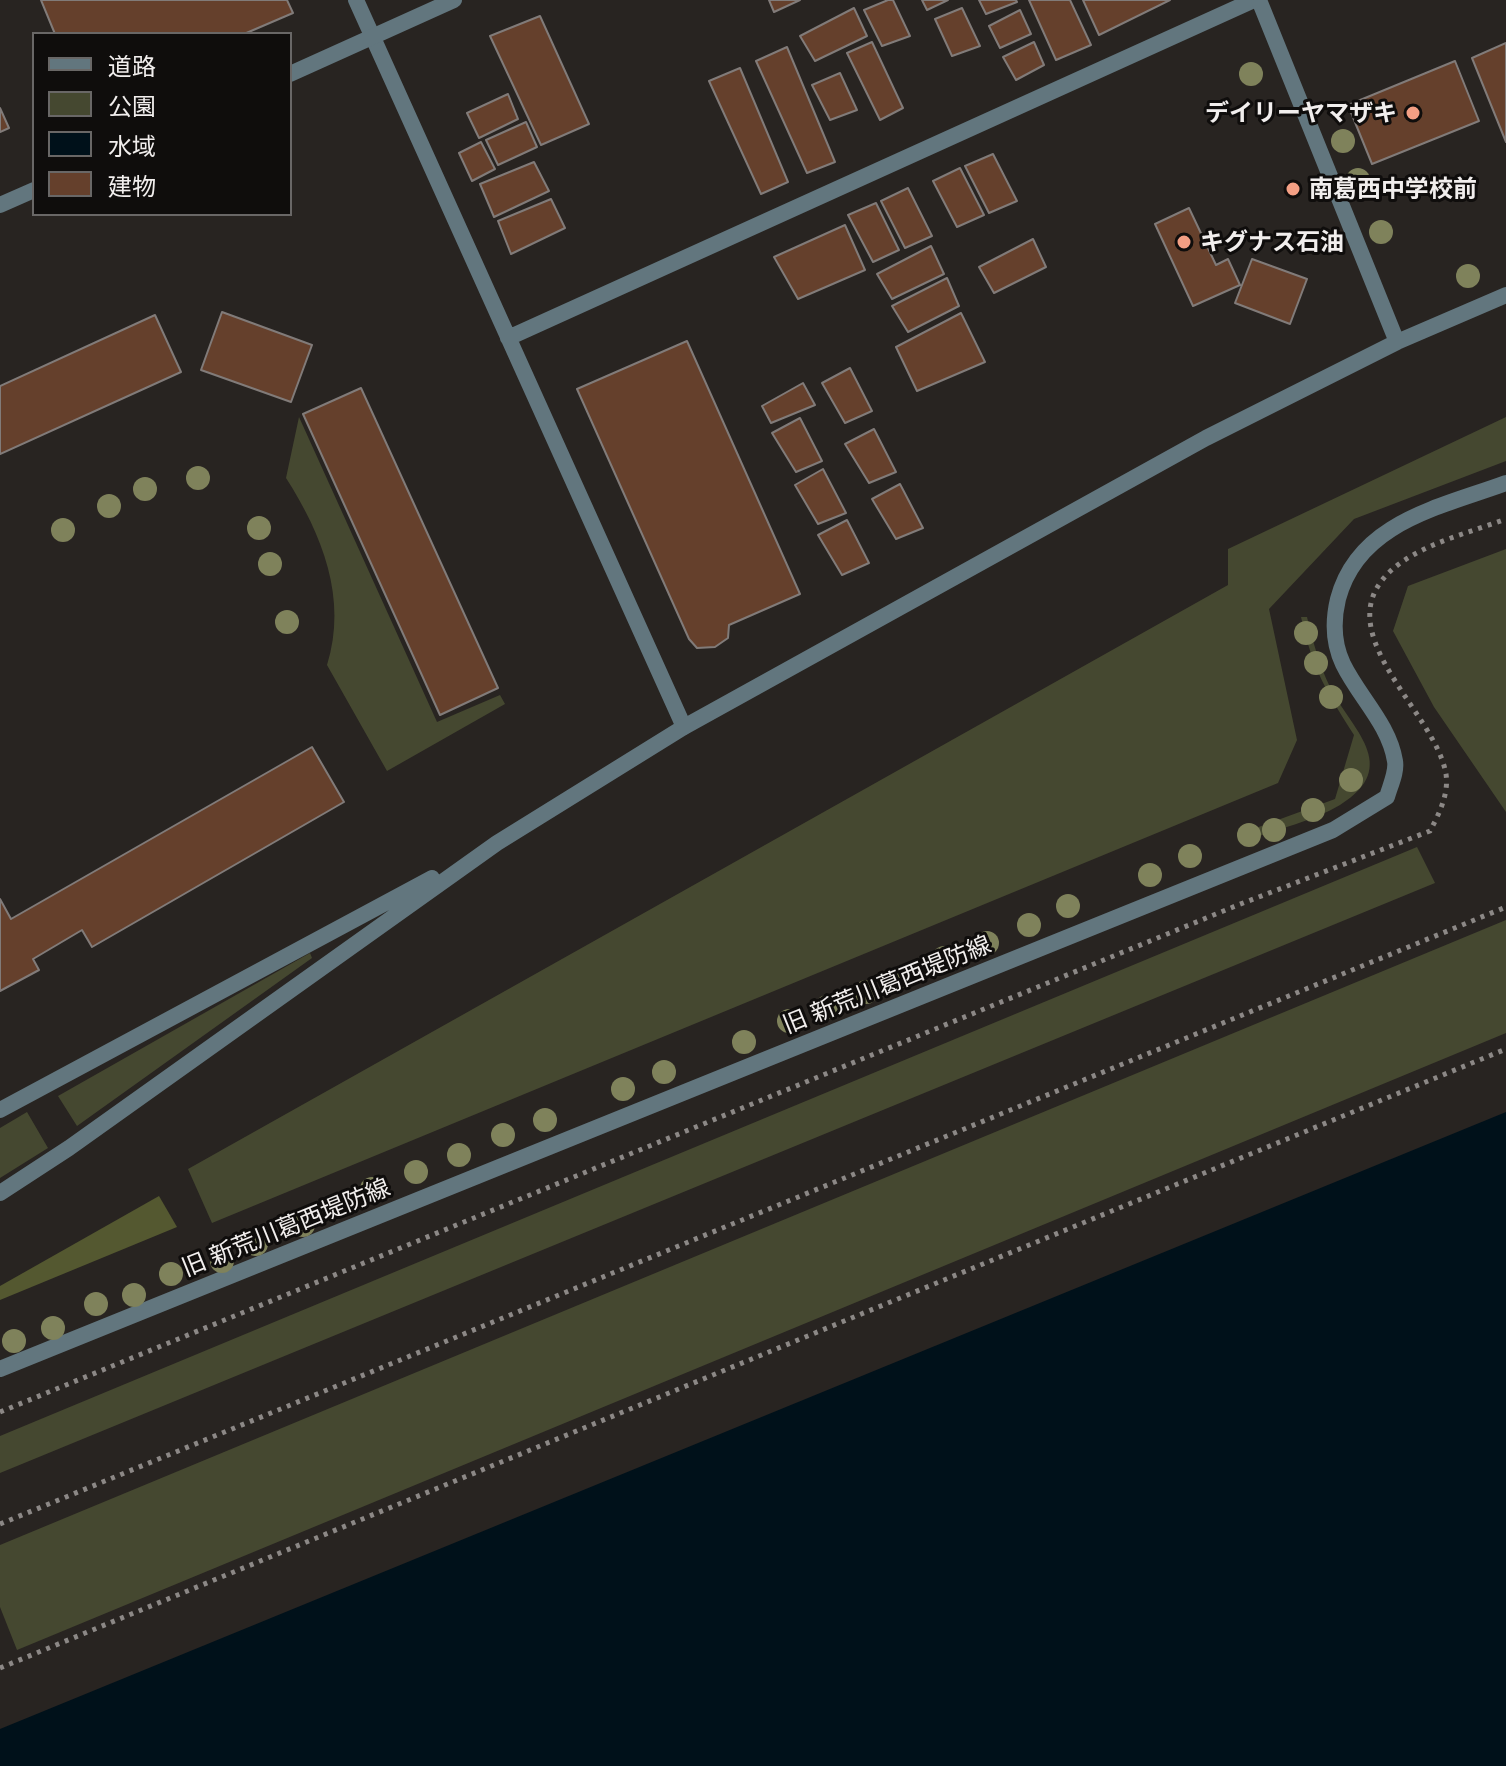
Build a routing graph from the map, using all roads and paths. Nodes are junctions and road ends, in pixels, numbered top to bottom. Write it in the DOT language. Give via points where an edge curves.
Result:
graph roads {
  1 [pos="356,0"];
  2 [pos="454,0"];
  3 [pos="1256,0"];
  4 [pos="373,37"];
  5 [pos="292,73"];
  6 [pos="32,191"];
  7 [pos="0,205"];
  8 [pos="1506,295"];
  9 [pos="508,338"];
  10 [pos="1397,342"];
  11 [pos="1506,483"];
  12 [pos="684,727"];
  13 [pos="497,843"];
  14 [pos="1506,907"];
  15 [pos="1506,1049"];
  16 [pos="0,1110"];
  17 [pos="0,1193"];
  18 [pos="0,1369"];
  19 [pos="0,1524"];
  20 [pos="0,1668"];
  1 -- 4 [label="street"];
  2 -- 4 [label="street"];
  3 -- 9 [label="street"];
  3 -- 10 [label="street"];
  4 -- 5 [label="street"];
  4 -- 9 [label="street"];
  6 -- 7 [label="street"];
  8 -- 10 [label="street"];
  9 -- 12 [label="street"];
  10 -- 12 [label="street" via="1206,438"];
  11 -- 18 [label="street, 旧 新荒川葛西堤防線" via="1405,519 1367,544 1344,578 1333,622 1342,663 1385,732 1396,763 1387,797 1333,830"];
  12 -- 13 [label="street"];
  13 -- 16 [label="street"];
  13 -- 17 [label="street"];
  14 -- 19 [label="path"];
  15 -- 20 [label="path"];
}
